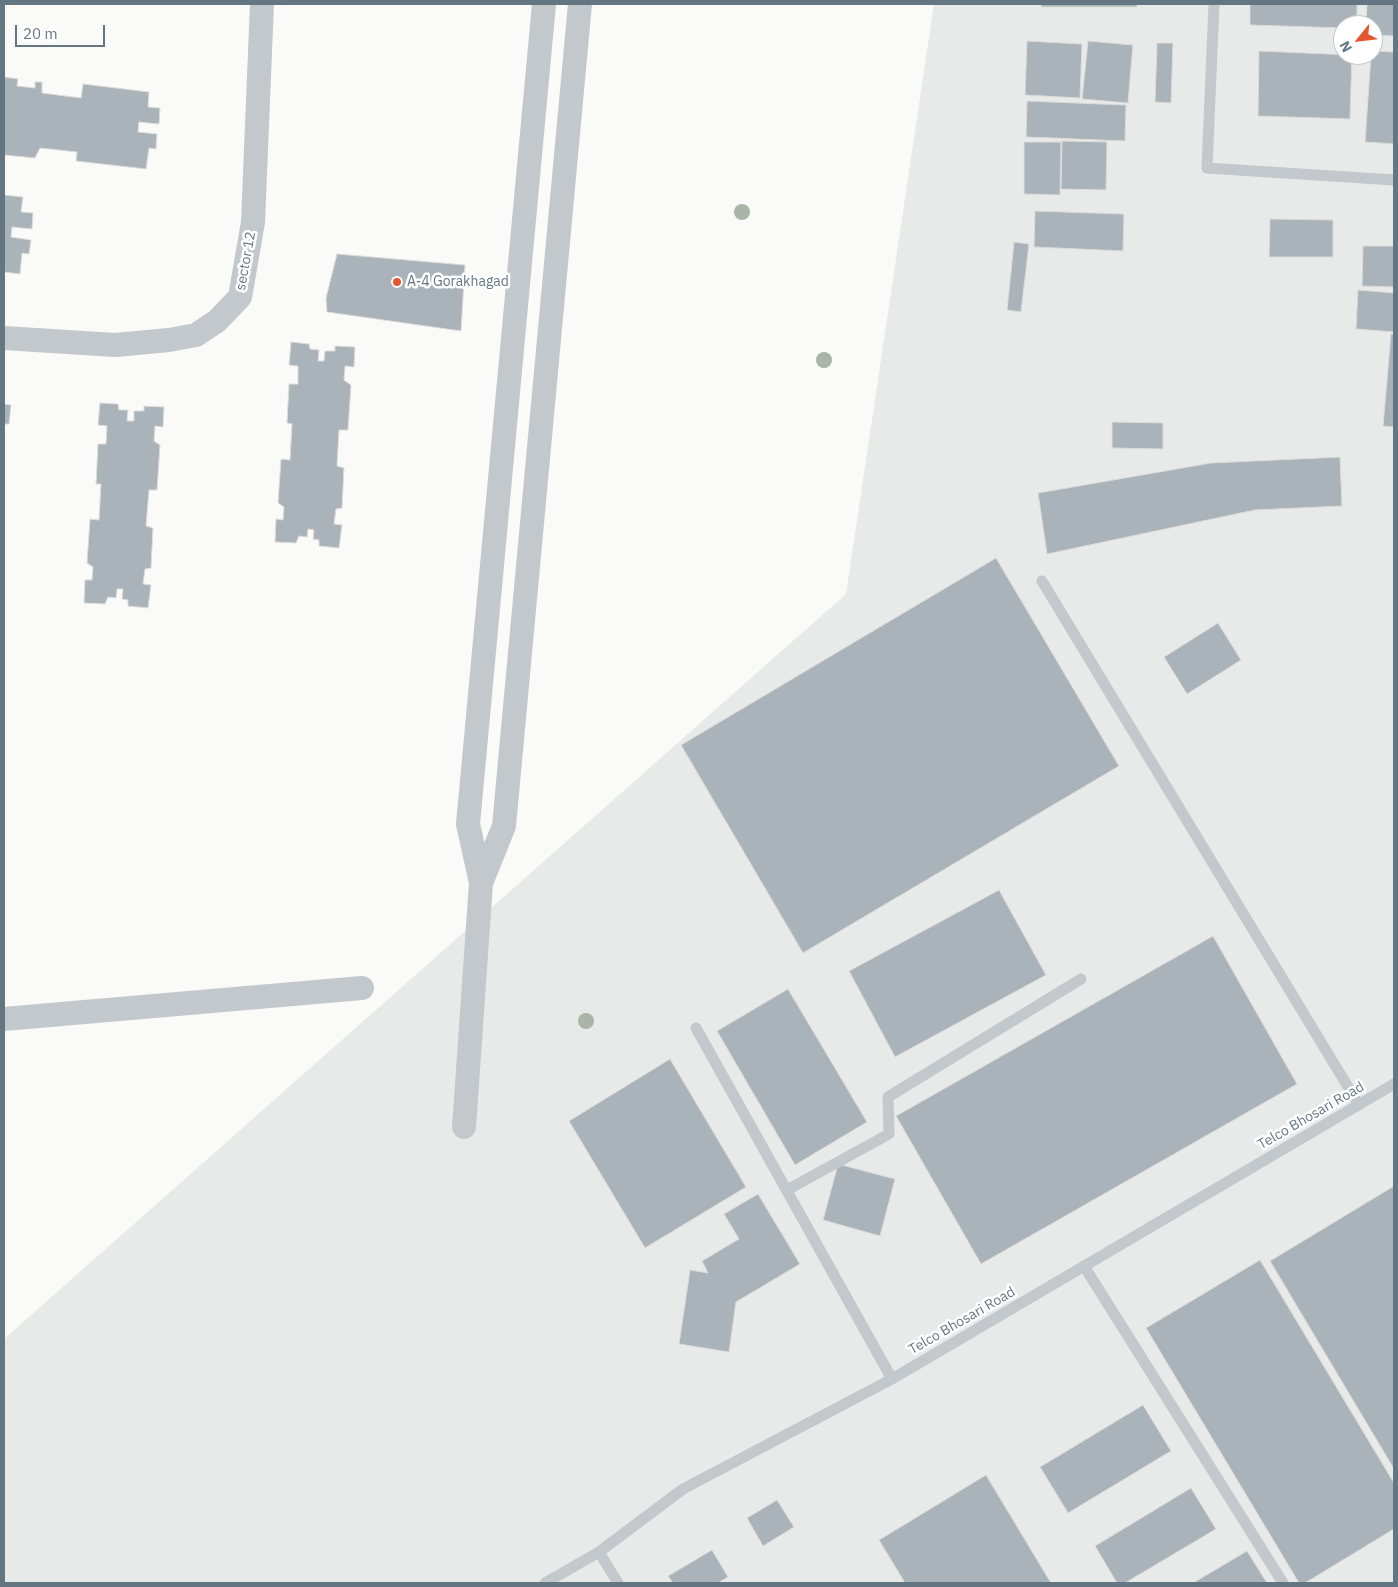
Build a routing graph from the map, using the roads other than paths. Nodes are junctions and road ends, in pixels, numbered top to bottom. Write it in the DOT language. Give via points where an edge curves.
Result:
graph roads {
  1 [pos="262,4"];
  2 [pos="544,4"];
  3 [pos="580,4"];
  4 [pos="1214,4"];
  5 [pos="1394,180"];
  6 [pos="4,338"];
  7 [pos="1042,581"];
  8 [pos="481,883"];
  9 [pos="1082,979"];
  10 [pos="362,988"];
  11 [pos="4,1020"];
  12 [pos="696,1028"];
  13 [pos="1394,1084"];
  14 [pos="1359,1105"];
  15 [pos="464,1127"];
  16 [pos="786,1190"];
  17 [pos="1084,1266"];
  18 [pos="892,1379"];
  19 [pos="599,1552"];
  20 [pos="545,1583"];
  21 [pos="618,1583"];
  22 [pos="1283,1583"];
  1 -- 6 [label="street, sector 12" via="253,222 240,297 217,321 196,335 169,340 115,345"];
  2 -- 8 [label="street" via="468,824"];
  3 -- 8 [label="street" via="504,826"];
  4 -- 5 [label="lane" via="1206,168"];
  7 -- 14 [label="lane"];
  8 -- 15 [label="street"];
  9 -- 16 [label="lane" via="888,1097 889,1134"];
  10 -- 11 [label="street"];
  12 -- 16 [label="lane"];
  13 -- 14 [label="lane, Telco Bhosari Road"];
  14 -- 17 [label="lane, Telco Bhosari Road"];
  16 -- 18 [label="lane"];
  17 -- 18 [label="lane, Telco Bhosari Road"];
  17 -- 22 [label="lane"];
  18 -- 19 [label="lane, Telco Bhosari Road" via="683,1489"];
  19 -- 20 [label="lane, Telco Bhosari Road"];
  19 -- 21 [label="lane"];
}
